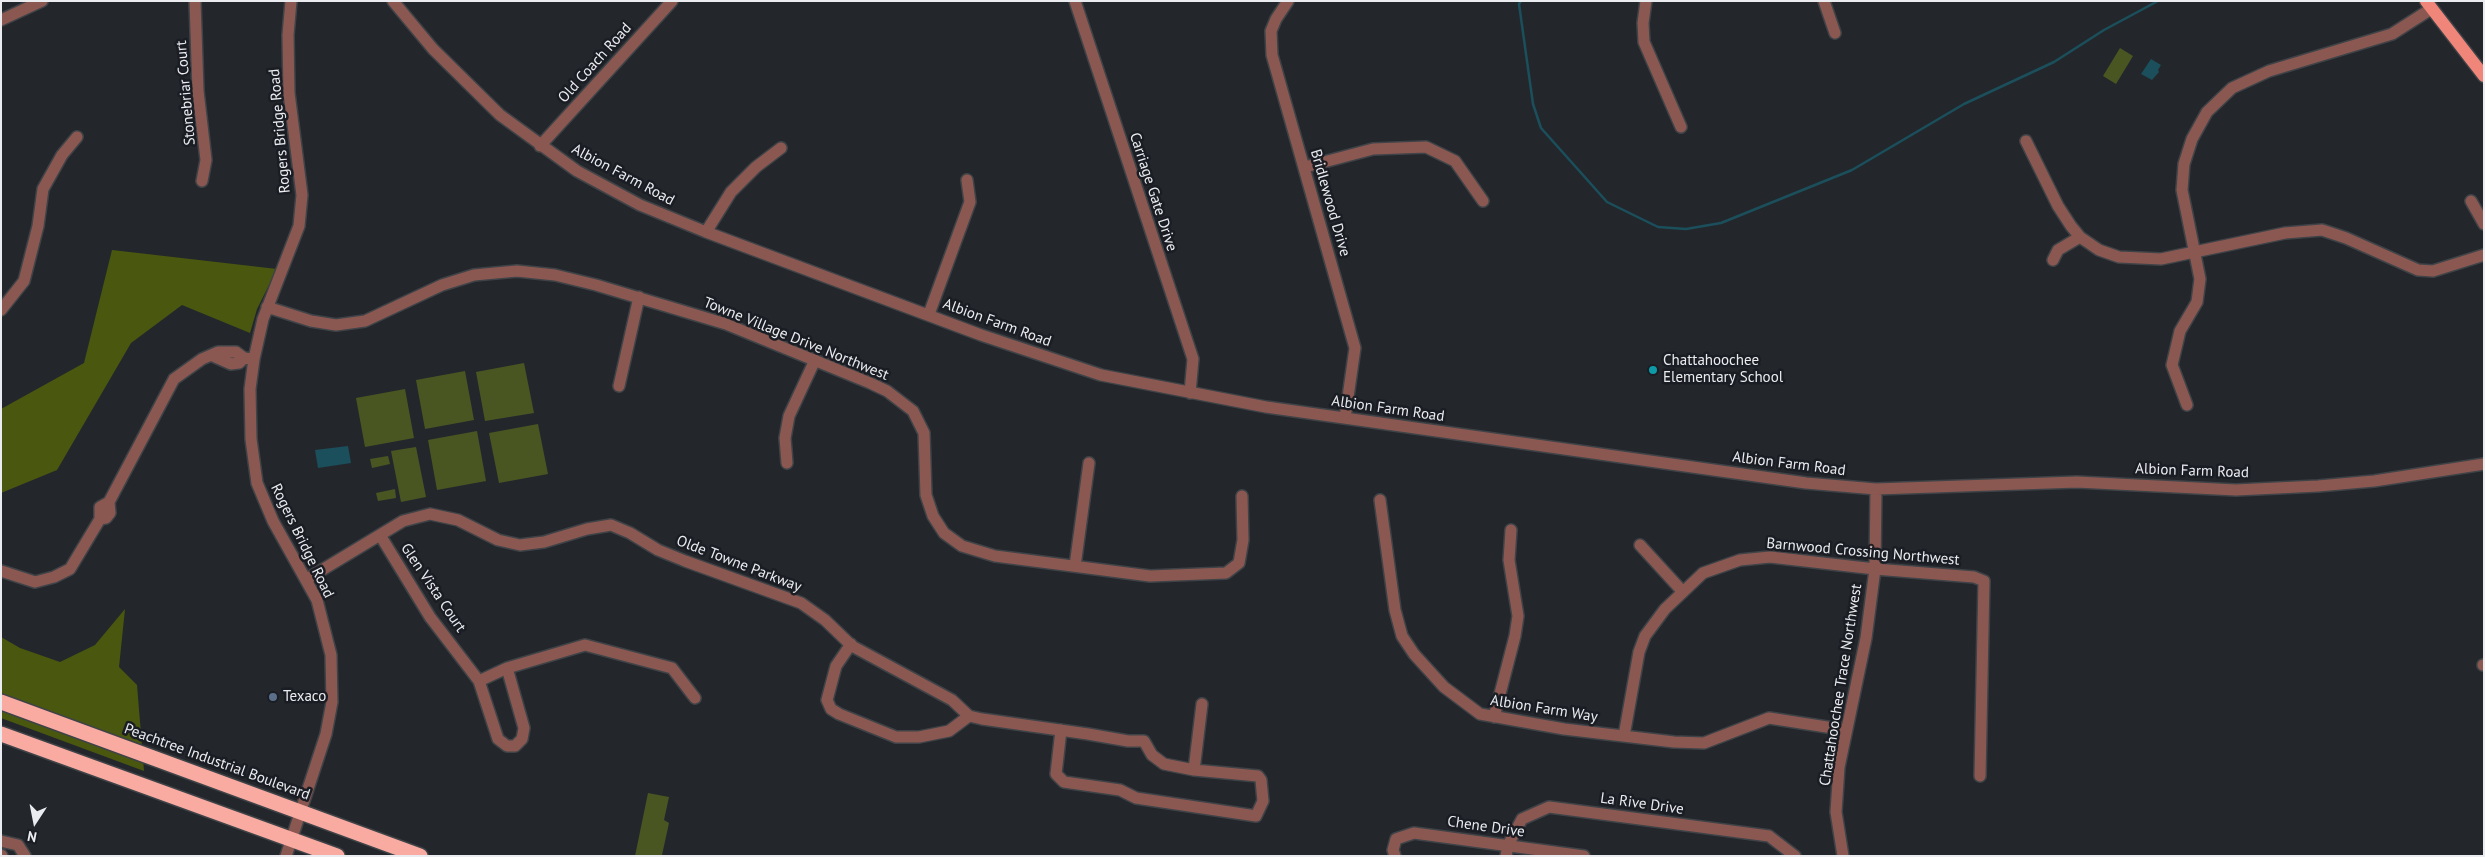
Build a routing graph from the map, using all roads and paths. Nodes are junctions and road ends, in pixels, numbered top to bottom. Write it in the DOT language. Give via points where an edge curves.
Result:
graph roads {
  1 [pos="42,1"];
  2 [pos="195,1"];
  3 [pos="291,1"];
  4 [pos="393,1"];
  5 [pos="672,1"];
  6 [pos="1075,1"];
  7 [pos="1288,1"];
  8 [pos="1646,1"];
  9 [pos="1824,1"];
  10 [pos="2428,5"];
  11 [pos="1,20"];
  12 [pos="1834,33"];
  13 [pos="2484,76"];
  14 [pos="1681,127"];
  15 [pos="77,137"];
  16 [pos="2026,141"];
  17 [pos="540,146"];
  18 [pos="781,148"];
  19 [pos="1305,167"];
  20 [pos="967,180"];
  21 [pos="202,181"];
  22 [pos="1483,201"];
  23 [pos="2471,201"];
  24 [pos="2484,224"];
  25 [pos="706,232"];
  26 [pos="2080,236"];
  27 [pos="2195,252"];
  28 [pos="2484,255"];
  29 [pos="2053,260"];
  30 [pos="639,296"];
  31 [pos="268,307"];
  32 [pos="1,310"];
  33 [pos="929,314"];
  34 [pos="249,358"];
  35 [pos="815,360"];
  36 [pos="619,386"];
  37 [pos="1190,393"];
  38 [pos="2187,405"];
  39 [pos="1345,418"];
  40 [pos="787,463"];
  41 [pos="1089,463"];
  42 [pos="2484,464"];
  43 [pos="1876,489"];
  44 [pos="1242,496"];
  45 [pos="1380,500"];
  46 [pos="1511,530"];
  47 [pos="380,535"];
  48 [pos="1640,545"];
  49 [pos="1075,566"];
  50 [pos="1875,569"];
  51 [pos="1,571"];
  52 [pos="307,579"];
  53 [pos="1683,592"];
  54 [pos="851,644"];
  55 [pos="507,668"];
  56 [pos="479,681"];
  57 [pos="695,698"];
  58 [pos="1,702"];
  59 [pos="1202,704"];
  60 [pos="969,716"];
  61 [pos="1494,717"];
  62 [pos="1061,730"];
  63 [pos="1846,730"];
  64 [pos="1,734"];
  65 [pos="1624,736"];
  66 [pos="1194,770"];
  67 [pos="1980,776"];
  68 [pos="300,811"];
  69 [pos="292,839"];
  70 [pos="1,840"];
  71 [pos="1507,850"];
  72 [pos="1394,853"];
  73 [pos="25,856"];
  74 [pos="286,856"];
  75 [pos="337,856"];
  76 [pos="420,856"];
  77 [pos="1584,856"];
  78 [pos="1795,856"];
  79 [pos="1842,856"];
  1 -- 11 [label="street"];
  2 -- 21 [label="street, Stonebriar Court" via="198,90 206,160"];
  3 -- 31 [label="street, Rogers Bridge Road" via="289,93 302,195 299,226"];
  4 -- 17 [label="street, Albion Farm Road" via="466,82 500,115"];
  5 -- 17 [label="street, Old Coach Road"];
  6 -- 37 [label="street, Carriage Gate Drive" via="1193,359"];
  7 -- 19 [label="street, Bridlewood Drive" via="1271,31 1272,55"];
  8 -- 14 [label="street" via="1644,42"];
  9 -- 12 [label="street"];
  10 -- 13 [label="main road"];
  10 -- 27 [label="street" via="2392,34 2262,74 2232,88 2208,112 2192,140 2184,164 2182,190"];
  15 -- 32 [label="street" via="62,155 43,189 38,226 24,281"];
  16 -- 26 [label="street" via="2058,206"];
  17 -- 25 [label="street, Albion Farm Road" via="577,171 640,205"];
  18 -- 25 [label="street" via="731,192"];
  19 -- 22 [label="street" via="1373,149 1426,147 1456,161"];
  19 -- 39 [label="street, Bridlewood Drive" via="1355,348"];
  20 -- 33 [label="street" via="970,202"];
  23 -- 24 [label="street"];
  25 -- 33 [label="street, Albion Farm Road"];
  26 -- 27 [label="street" via="2099,250 2119,257 2161,259"];
  26 -- 29 [label="street" via="2058,250"];
  27 -- 28 [label="street" via="2285,233 2322,230 2418,270 2433,271"];
  27 -- 38 [label="street" via="2200,279 2197,302 2180,331 2172,365"];
  30 -- 31 [label="street, Towne Village Drive Northwest" via="555,275 516,272 474,275 442,285 365,321 336,325 311,321"];
  30 -- 35 [label="street, Towne Village Drive Northwest" via="726,324"];
  30 -- 36 [label="street"];
  31 -- 34 [label="street, Rogers Bridge Road"];
  33 -- 37 [label="street, Albion Farm Road" via="1101,375"];
  34 -- 51 [label="street" via="239,363 227,357 213,356 174,379 109,502 100,506 100,519 70,569 35,582"];
  34 -- 52 [label="street, Rogers Bridge Road" via="251,439 257,483 273,521"];
  35 -- 40 [label="street" via="789,416 785,438"];
  35 -- 49 [label="street, Towne Village Drive Northwest" via="887,391 913,411 924,433 926,495 944,534 962,546 995,556"];
  37 -- 39 [label="street, Albion Farm Road"];
  39 -- 43 [label="street, Albion Farm Road" via="1806,484"];
  41 -- 49 [label="street"];
  42 -- 43 [label="street, Albion Farm Road" via="2374,481 2263,489 2077,482"];
  43 -- 50 [label="street, Chattahoochee Trace Northwest"];
  44 -- 49 [label="street, Towne Village Drive Northwest" via="1243,540 1239,563 1226,573 1150,576"];
  45 -- 61 [label="street, Albion Farm Way" via="1395,610 1402,636 1444,687 1480,714"];
  46 -- 61 [label="street" via="1509,560 1518,616"];
  47 -- 52 [label="street, Olde Towne Parkway"];
  47 -- 54 [label="street, Olde Towne Parkway" via="403,521 430,514 458,520 498,540 520,544 544,542 611,525 686,561 801,603"];
  47 -- 56 [label="street, Glen Vista Court" via="430,617"];
  48 -- 53 [label="street"];
  50 -- 53 [label="street, Barnwood Crossing Northwest" via="1770,557 1740,560 1703,573"];
  50 -- 63 [label="street, Chattahoochee Trace Northwest" via="1866,638"];
  50 -- 67 [label="street, Barnwood Crossing Northwest" via="1974,577 1984,581"];
  52 -- 68 [label="street, Rogers Bridge Road" via="317,600 331,655 332,702 326,734"];
  53 -- 65 [label="street, Barnwood Crossing Northwest" via="1665,609 1645,636 1639,652"];
  54 -- 60 [label="street, Olde Towne Parkway" via="952,700"];
  54 -- 60 [label="street" via="836,666 827,700 830,709 896,737 919,737 948,731"];
  55 -- 56 [label="street"];
  55 -- 56 [label="street, Glen Vista Court" via="524,728 522,739 515,746 507,746 498,739"];
  55 -- 57 [label="street" via="584,645 672,668"];
  58 -- 68 [label="highway, Peachtree Industrial Boulevard"];
  59 -- 66 [label="street"];
  60 -- 62 [label="street"];
  61 -- 65 [label="street, Albion Farm Way"];
  62 -- 66 [label="street" via="1128,742 1144,740 1152,755 1164,764"];
  62 -- 66 [label="street" via="1056,774 1064,782 1120,790 1136,798 1256,816 1264,801 1262,780 1258,776"];
  63 -- 65 [label="street, Albion Farm Way" via="1769,718 1704,743"];
  63 -- 79 [label="street, Chattahoochee Trace Northwest" via="1836,812"];
  64 -- 69 [label="highway"];
  68 -- 69 [label="street, Rogers Bridge Road"];
  68 -- 76 [label="highway, Peachtree Industrial Boulevard"];
  69 -- 74 [label="street, Rogers Bridge Road"];
  69 -- 75 [label="highway"];
  70 -- 73 [label="street" via="18,845"];
  71 -- 72 [label="street, Chene Drive" via="1414,833 1396,839"];
  71 -- 77 [label="street, Chene Drive"];
  71 -- 78 [label="street, La Rive Drive" via="1522,819 1549,807 1768,836"];
}
